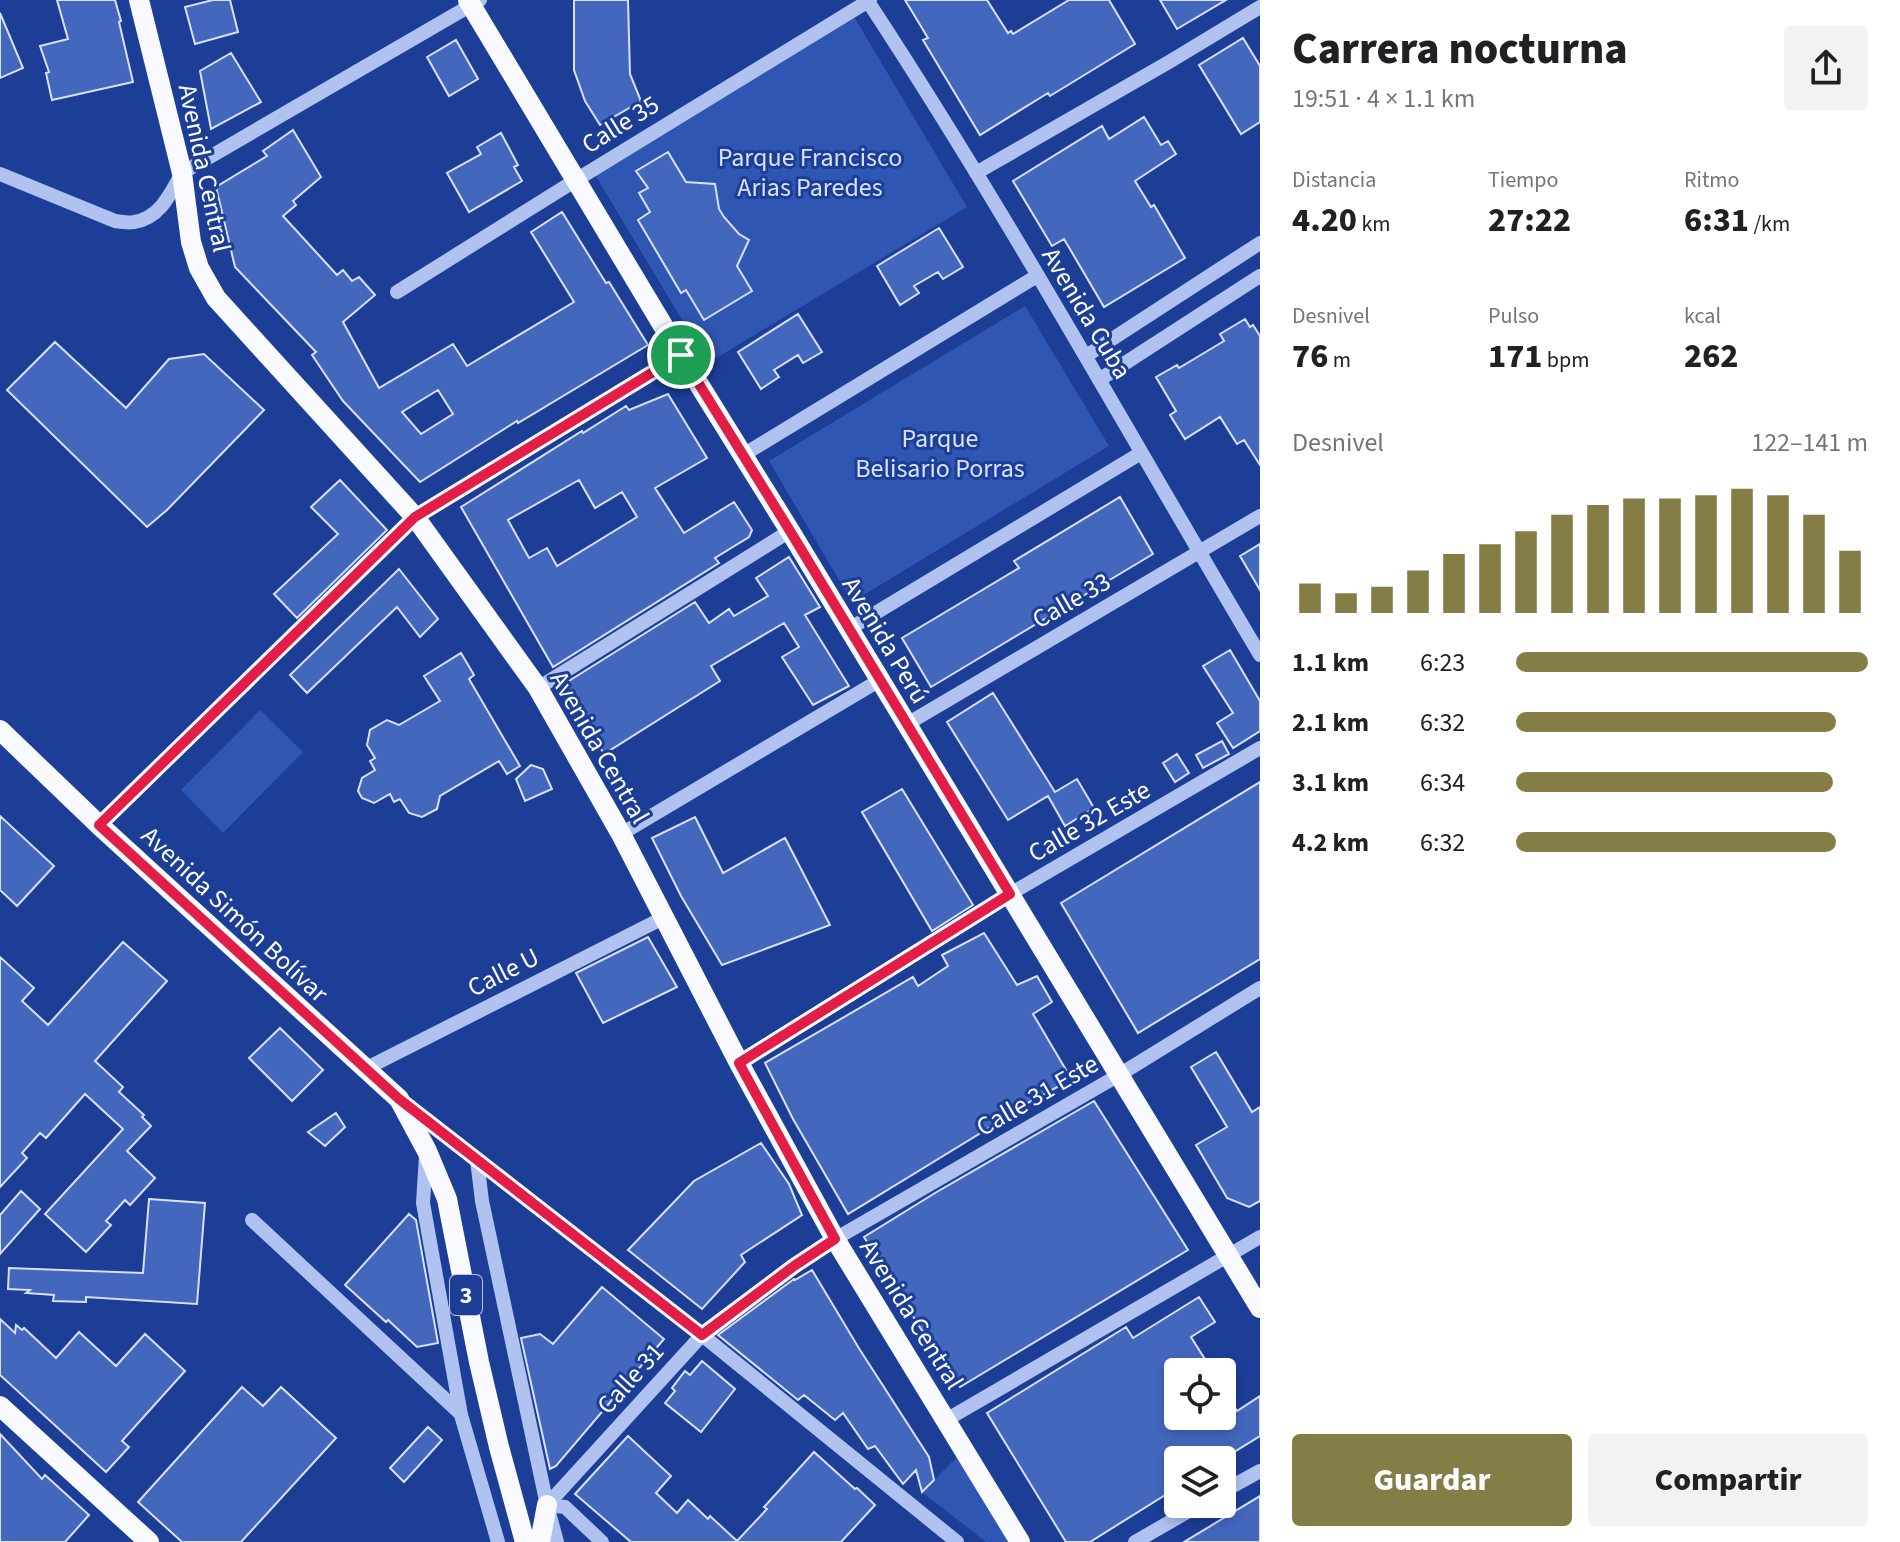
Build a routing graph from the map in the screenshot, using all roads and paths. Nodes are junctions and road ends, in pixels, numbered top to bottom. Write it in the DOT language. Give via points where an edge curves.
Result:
graph roads {
  1 [pos="139,0"];
  2 [pos="868,0"];
  3 [pos="473,2"];
  4 [pos="1260,7"];
  5 [pos="182,173"];
  6 [pos="976,173"];
  7 [pos="0,174"];
  8 [pos="576,180"];
  9 [pos="1260,243"];
  10 [pos="1037,276"];
  11 [pos="1260,276"];
  12 [pos="397,292"];
  13 [pos="681,355"];
  14 [pos="1086,356"];
  15 [pos="1099,380"];
  16 [pos="1141,453"];
  17 [pos="743,455"];
  18 [pos="1260,516"];
  19 [pos="415,517"];
  20 [pos="790,531"];
  21 [pos="1199,552"];
  22 [pos="849,629"];
  23 [pos="1260,655"];
  24 [pos="880,680"];
  25 [pos="538,688"];
  26 [pos="907,724"];
  27 [pos="0,730"];
  28 [pos="1260,748"];
  29 [pos="99,825"];
  30 [pos="621,834"];
  31 [pos="1010,894"];
  32 [pos="663,918"];
  33 [pos="1260,988"];
  34 [pos="739,1063"];
  35 [pos="365,1069"];
  36 [pos="1119,1075"];
  37 [pos="399,1099"];
  38 [pos="427,1151"];
  39 [pos="477,1160"];
  40 [pos="252,1220"];
  41 [pos="1260,1237"];
  42 [pos="835,1239"];
  43 [pos="1230,1256"];
  44 [pos="1260,1308"];
  45 [pos="702,1335"];
  46 [pos="0,1406"];
  47 [pos="461,1415"];
  48 [pos="946,1420"];
  49 [pos="1260,1471"];
  50 [pos="1236,1484"];
  51 [pos="547,1505"];
  52 [pos="1177,1518"];
  53 [pos="149,1542"];
  54 [pos="498,1542"];
  55 [pos="525,1542"];
  56 [pos="540,1542"];
  57 [pos="557,1542"];
  58 [pos="602,1542"];
  59 [pos="957,1542"];
  60 [pos="1020,1542"];
  61 [pos="1135,1542"];
  1 -- 5 [label="main road, Avenida Central"];
  2 -- 6 [label="street, Avenida Cuba"];
  2 -- 8 [label="street, Calle 35"];
  3 -- 5 [label="street"];
  3 -- 8 [label="main road, Avenida Perú"];
  4 -- 6 [label="street"];
  5 -- 7 [label="street" via="166,202 134,222 115,221"];
  5 -- 19 [label="main road, Avenida Central" via="191,242 216,298"];
  6 -- 10 [label="street, Avenida Cuba"];
  8 -- 12 [label="street, Calle 35"];
  8 -- 13 [label="main road, Avenida Perú"];
  9 -- 14 [label="street"];
  10 -- 14 [label="street, Avenida Cuba"];
  10 -- 17 [label="street"];
  11 -- 15 [label="street"];
  13 -- 17 [label="main road, Avenida Perú"];
  13 -- 19 [label="street"];
  14 -- 15 [label="street, Avenida Cuba"];
  15 -- 16 [label="street, Avenida Cuba"];
  16 -- 21 [label="street, Avenida Cuba"];
  16 -- 22 [label="street"];
  17 -- 20 [label="main road, Avenida Perú"];
  18 -- 21 [label="street, Calle 33"];
  19 -- 25 [label="main road, Avenida Central"];
  19 -- 29 [label="street"];
  20 -- 22 [label="main road, Avenida Perú"];
  20 -- 25 [label="street"];
  21 -- 23 [label="street, Avenida Cuba"];
  21 -- 26 [label="street, Calle 33"];
  22 -- 24 [label="main road, Avenida Perú"];
  24 -- 26 [label="main road, Avenida Perú"];
  24 -- 30 [label="street"];
  25 -- 30 [label="main road, Avenida Central"];
  26 -- 31 [label="main road, Avenida Perú"];
  27 -- 29 [label="main road, Avenida Simón Bolívar / 3"];
  28 -- 31 [label="street, Calle 32 Este"];
  29 -- 35 [label="main road, Avenida Simón Bolívar / 3"];
  30 -- 32 [label="main road, Avenida Central"];
  31 -- 34 [label="street, Calle 32 Este"];
  31 -- 36 [label="main road, Avenida Perú"];
  32 -- 34 [label="main road, Avenida Central"];
  32 -- 35 [label="street, Calle U"];
  33 -- 36 [label="street, Calle 31 Este"];
  34 -- 42 [label="main road, Avenida Central"];
  35 -- 37 [label="main road, 3"];
  36 -- 42 [label="street, Calle 31 Este"];
  36 -- 43 [label="main road, Avenida Perú"];
  37 -- 38 [label="main road, 3"];
  37 -- 39 [label="street"];
  38 -- 47 [label="street" via="423,1203"];
  38 -- 55 [label="main road, 3" via="447,1199 479,1362"];
  39 -- 45 [label="street"];
  39 -- 51 [label="street"];
  40 -- 47 [label="street"];
  41 -- 43 [label="street"];
  42 -- 45 [label="street, Calle 31"];
  42 -- 48 [label="main road, Avenida Central"];
  43 -- 44 [label="main road, Avenida Perú"];
  43 -- 48 [label="street"];
  45 -- 51 [label="street, Calle 31"];
  45 -- 59 [label="street"];
  46 -- 53 [label="main road"];
  47 -- 54 [label="street"];
  48 -- 60 [label="main road, Avenida Central"];
  49 -- 50 [label="street"];
  51 -- 56 [label="main road"];
  51 -- 57 [label="street"];
  51 -- 58 [label="street" via="565,1507"];
  52 -- 61 [label="street"];
}
